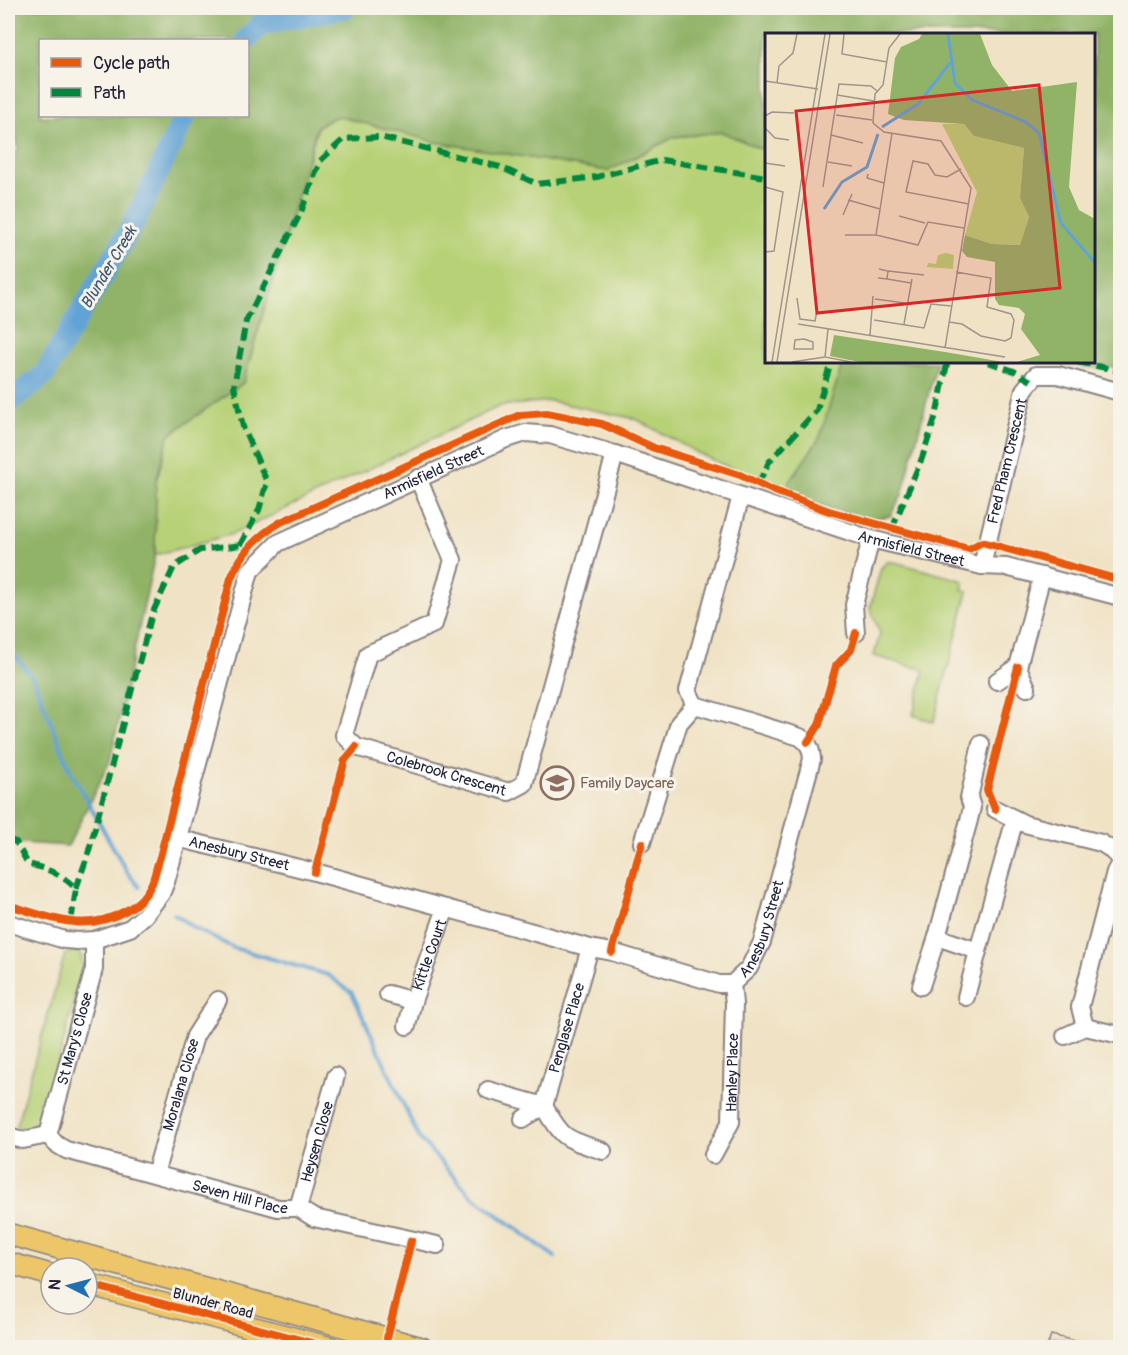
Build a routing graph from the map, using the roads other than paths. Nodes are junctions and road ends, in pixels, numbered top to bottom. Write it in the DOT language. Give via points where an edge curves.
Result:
graph roads {
  1 [pos="1120,392"];
  2 [pos="615,454"];
  3 [pos="418,478"];
  4 [pos="741,496"];
  5 [pos="871,539"];
  6 [pos="982,566"];
  7 [pos="1042,576"];
  8 [pos="1120,597"];
  9 [pos="855,633"];
  10 [pos="1018,667"];
  11 [pos="997,681"];
  12 [pos="1027,688"];
  13 [pos="695,705"];
  14 [pos="981,744"];
  15 [pos="995,809"];
  16 [pos="1015,819"];
  17 [pos="177,837"];
  18 [pos="642,843"];
  19 [pos="1120,861"];
  20 [pos="446,908"];
  21 [pos="8,923"];
  22 [pos="937,937"];
  23 [pos="94,940"];
  24 [pos="590,948"];
  25 [pos="978,951"];
  26 [pos="732,984"];
  27 [pos="921,986"];
  28 [pos="388,994"];
  29 [pos="966,997"];
  30 [pos="218,1000"];
  31 [pos="414,1001"];
  32 [pos="406,1026"];
  33 [pos="1085,1027"];
  34 [pos="1120,1035"];
  35 [pos="1065,1036"];
  36 [pos="336,1076"];
  37 [pos="488,1090"];
  38 [pos="544,1106"];
  39 [pos="523,1119"];
  40 [pos="48,1135"];
  41 [pos="8,1136"];
  42 [pos="603,1151"];
  43 [pos="713,1155"];
  44 [pos="155,1174"];
  45 [pos="298,1208"];
  46 [pos="8,1234"];
  47 [pos="436,1245"];
  48 [pos="8,1263"];
  49 [pos="39,1272"];
  50 [pos="99,1287"];
  51 [pos="332,1347"];
  52 [pos="422,1347"];
  1 -- 6 [label="street, Fred Pham Crescent" via="1058,375 1036,375 1024,390"];
  2 -- 3 [label="street, Armisfield Street" via="550,435 526,433"];
  2 -- 3 [label="street, Colebrook Crescent" via="524,784 509,792 356,747 344,735 368,654 434,624 450,571 453,560"];
  2 -- 4 [label="street, Armisfield Street"];
  3 -- 17 [label="street, Armisfield Street" via="278,543 250,571"];
  4 -- 5 [label="street, Armisfield Street"];
  4 -- 13 [label="street" via="688,691"];
  5 -- 6 [label="street, Armisfield Street"];
  5 -- 9 [label="street" via="854,605"];
  6 -- 7 [label="street, Armisfield Street"];
  7 -- 8 [label="street, Armisfield Street"];
  7 -- 10 [label="street"];
  10 -- 11 [label="street"];
  10 -- 12 [label="street"];
  13 -- 18 [label="street" via="679,723"];
  13 -- 26 [label="street, Anesbury Street" via="800,736 811,749 812,759 762,942 749,968"];
  14 -- 22 [label="street" via="969,798 972,807"];
  15 -- 16 [label="street"];
  16 -- 19 [label="street" via="1101,843"];
  16 -- 25 [label="street"];
  17 -- 20 [label="street, Anesbury Street"];
  17 -- 23 [label="street, Armisfield Street" via="166,882 145,915 129,928"];
  19 -- 33 [label="street" via="1080,1007"];
  20 -- 24 [label="street, Anesbury Street"];
  20 -- 31 [label="street, Kittle Court"];
  21 -- 23 [label="street, Armisfield Street" via="65,940"];
  22 -- 25 [label="street"];
  22 -- 27 [label="street"];
  23 -- 40 [label="street, St Mary's Close" via="94,969"];
  24 -- 26 [label="street, Anesbury Street" via="719,984"];
  24 -- 38 [label="street, Penglase Place"];
  25 -- 29 [label="street"];
  26 -- 43 [label="street, Hanley Place" via="730,1122"];
  28 -- 31 [label="street, Kittle Court"];
  30 -- 44 [label="street, Moralana Close" via="195,1036"];
  31 -- 32 [label="street, Kittle Court"];
  33 -- 34 [label="street"];
  33 -- 35 [label="street"];
  36 -- 45 [label="street, Heysen Close"];
  37 -- 38 [label="street"];
  38 -- 39 [label="street"];
  38 -- 42 [label="street" via="568,1139"];
  40 -- 41 [label="street" via="24,1140"];
  40 -- 44 [label="street, Seven Hill Place" via="66,1150"];
  44 -- 45 [label="street, Seven Hill Place" via="278,1208"];
  45 -- 47 [label="street, Seven Hill Place" via="314,1218"];
  46 -- 52 [label="main road, Blunder Road"];
  48 -- 49 [label="main road"];
  50 -- 51 [label="main road, Blunder Road"];
}
